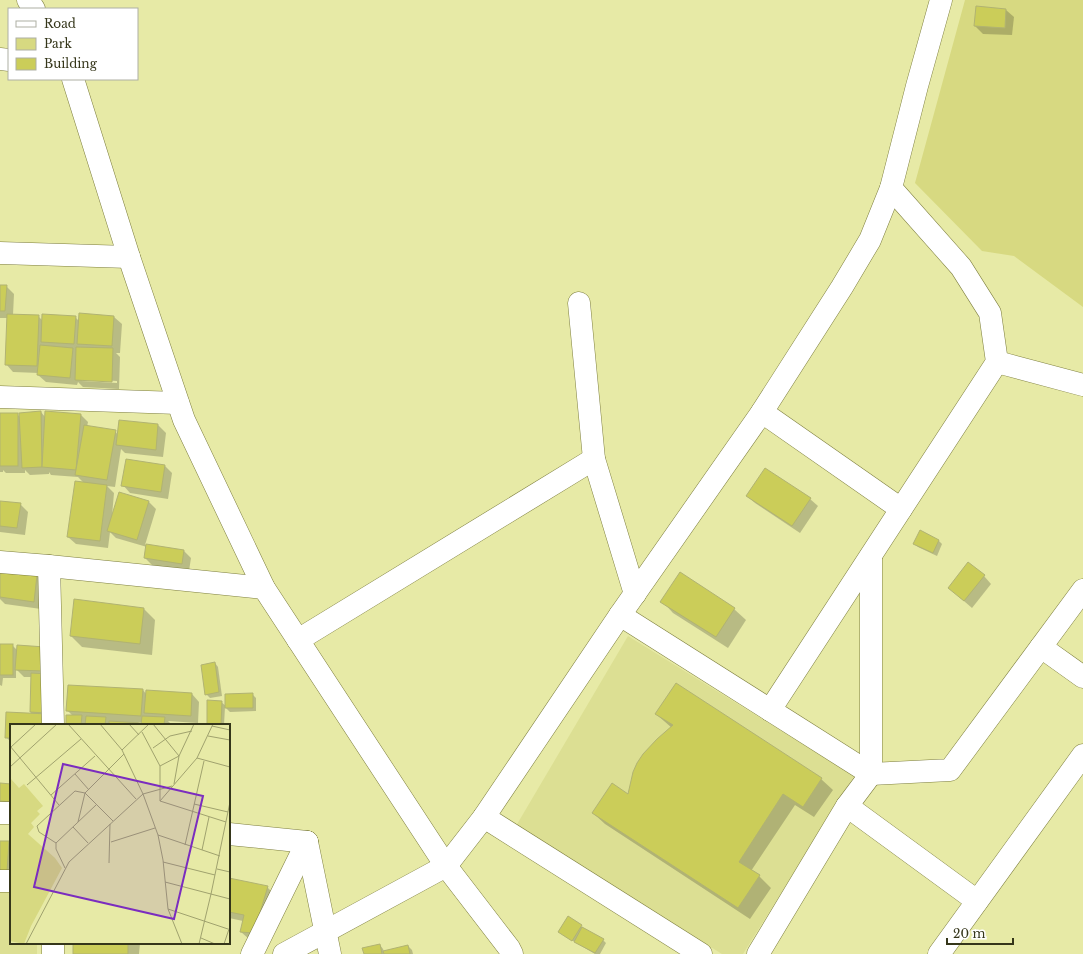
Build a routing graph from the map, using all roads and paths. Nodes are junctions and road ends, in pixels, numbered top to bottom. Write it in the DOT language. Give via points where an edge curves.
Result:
graph roads {
  1 [pos="941,0"];
  2 [pos="73,80"];
  3 [pos="891,188"];
  4 [pos="0,253"];
  5 [pos="130,257"];
  6 [pos="579,303"];
  7 [pos="997,362"];
  8 [pos="1083,385"];
  9 [pos="0,397"];
  10 [pos="178,403"];
  11 [pos="762,412"];
  12 [pos="594,459"];
  13 [pos="901,509"];
  14 [pos="871,556"];
  15 [pos="0,562"];
  16 [pos="49,566"];
  17 [pos="264,588"];
  18 [pos="1083,590"];
  19 [pos="635,594"];
  20 [pos="620,615"];
  21 [pos="298,640"];
  22 [pos="1041,646"];
  23 [pos="1083,677"];
  24 [pos="770,710"];
  25 [pos="53,724"];
  26 [pos="1083,755"];
  27 [pos="871,774"];
  28 [pos="847,806"];
  29 [pos="484,817"];
  30 [pos="230,834"];
  31 [pos="307,842"];
  32 [pos="446,866"];
  33 [pos="978,901"];
  34 [pos="325,932"];
  35 [pos="252,954"];
  36 [pos="284,954"];
  37 [pos="330,954"];
  38 [pos="512,954"];
  39 [pos="702,954"];
  40 [pos="758,954"];
  41 [pos="939,954"];
  1 -- 3 [label="street"];
  2 -- 5 [label="street"];
  3 -- 7 [label="street" via="961,266 990,313"];
  3 -- 11 [label="street" via="870,240"];
  4 -- 5 [label="street"];
  5 -- 10 [label="street"];
  6 -- 12 [label="street"];
  7 -- 8 [label="street"];
  7 -- 13 [label="street"];
  9 -- 10 [label="street"];
  10 -- 17 [label="street"];
  11 -- 13 [label="street"];
  11 -- 19 [label="street"];
  12 -- 19 [label="street"];
  12 -- 21 [label="street"];
  13 -- 14 [label="street"];
  14 -- 24 [label="street"];
  14 -- 27 [label="street"];
  15 -- 16 [label="street"];
  16 -- 17 [label="street"];
  16 -- 25 [label="street"];
  17 -- 21 [label="street"];
  18 -- 22 [label="street"];
  19 -- 20 [label="street"];
  20 -- 24 [label="street"];
  20 -- 29 [label="street"];
  21 -- 32 [label="street"];
  22 -- 23 [label="street"];
  22 -- 27 [label="street" via="950,770"];
  24 -- 27 [label="street"];
  26 -- 33 [label="street"];
  27 -- 28 [label="street"];
  28 -- 33 [label="street"];
  28 -- 40 [label="street"];
  29 -- 32 [label="street"];
  29 -- 39 [label="street"];
  30 -- 31 [label="street"];
  31 -- 34 [label="street"];
  31 -- 35 [label="street"];
  32 -- 34 [label="street"];
  32 -- 38 [label="street"];
  33 -- 41 [label="street"];
  34 -- 36 [label="street"];
  34 -- 37 [label="street"];
}
